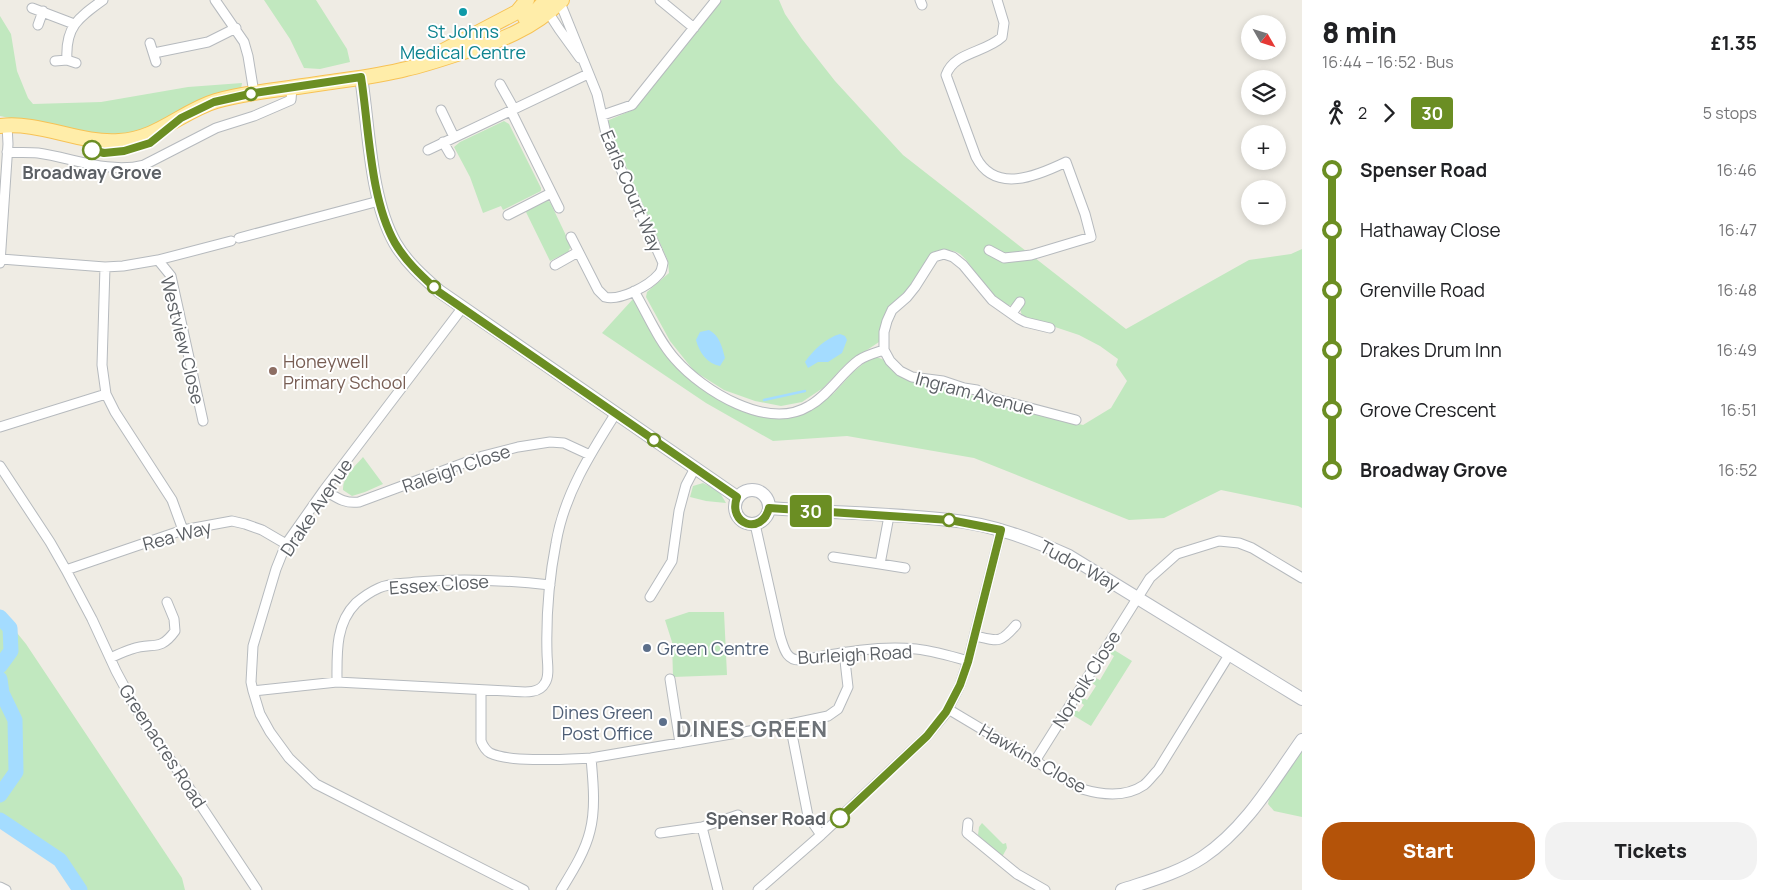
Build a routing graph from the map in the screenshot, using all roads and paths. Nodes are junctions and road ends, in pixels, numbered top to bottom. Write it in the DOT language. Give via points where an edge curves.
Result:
graph roads {
  1 [pos="103,0"];
  2 [pos="215,0"];
  3 [pos="527,0"];
  4 [pos="660,0"];
  5 [pos="716,0"];
  6 [pos="997,0"];
  7 [pos="561,1"];
  8 [pos="545,4"];
  9 [pos="32,8"];
  10 [pos="43,12"];
  11 [pos="38,24"];
  12 [pos="74,24"];
  13 [pos="236,28"];
  14 [pos="694,28"];
  15 [pos="150,43"];
  16 [pos="55,61"];
  17 [pos="583,62"];
  18 [pos="405,70"];
  19 [pos="588,74"];
  20 [pos="361,77"];
  21 [pos="500,84"];
  22 [pos="292,88"];
  23 [pos="254,93"];
  24 [pos="441,110"];
  25 [pos="512,110"];
  26 [pos="603,115"];
  27 [pos="4,126"];
  28 [pos="454,137"];
  29 [pos="444,142"];
  30 [pos="428,150"];
  31 [pos="7,152"];
  32 [pos="450,154"];
  33 [pos="551,193"];
  34 [pos="379,201"];
  35 [pos="559,208"];
  36 [pos="508,215"];
  37 [pos="571,237"];
  38 [pos="989,250"];
  39 [pos="578,252"];
  40 [pos="158,260"];
  41 [pos="1,261"];
  42 [pos="555,265"];
  43 [pos="104,267"];
  44 [pos="634,290"];
  45 [pos="1020,302"];
  46 [pos="463,307"];
  47 [pos="1012,313"];
  48 [pos="1050,328"];
  49 [pos="884,350"];
  50 [pos="106,394"];
  51 [pos="616,413"];
  52 [pos="1076,420"];
  53 [pos="203,421"];
  54 [pos="0,427"];
  55 [pos="590,455"];
  56 [pos="0,466"];
  57 [pos="695,468"];
  58 [pos="324,490"];
  59 [pos="737,497"];
  60 [pos="769,508"];
  61 [pos="889,516"];
  62 [pos="755,524"];
  63 [pos="183,530"];
  64 [pos="1001,530"];
  65 [pos="286,544"];
  66 [pos="833,558"];
  67 [pos="880,564"];
  68 [pos="905,568"];
  69 [pos="66,570"];
  70 [pos="1302,578"];
  71 [pos="550,584"];
  72 [pos="650,597"];
  73 [pos="1138,597"];
  74 [pos="167,602"];
  75 [pos="1016,625"];
  76 [pos="975,636"];
  77 [pos="844,652"];
  78 [pos="1229,655"];
  79 [pos="110,658"];
  80 [pos="968,662"];
  81 [pos="670,678"];
  82 [pos="337,682"];
  83 [pos="481,690"];
  84 [pos="253,691"];
  85 [pos="1302,698"];
  86 [pos="948,709"];
  87 [pos="790,724"];
  88 [pos="1302,740"];
  89 [pos="680,743"];
  90 [pos="591,758"];
  91 [pos="1035,761"];
  92 [pos="738,815"];
  93 [pos="968,824"];
  94 [pos="702,827"];
  95 [pos="660,833"];
  96 [pos="821,835"];
  97 [pos="0,887"];
  98 [pos="6,890"];
  99 [pos="257,890"];
  100 [pos="524,890"];
  101 [pos="561,890"];
  102 [pos="718,890"];
  103 [pos="758,890"];
  104 [pos="1044,890"];
  105 [pos="1122,890"];
  1 -- 12 [label="street"];
  2 -- 13 [label="street"];
  3 -- 18 [label="main road" via="517,12"];
  4 -- 14 [label="street"];
  5 -- 14 [label="street"];
  6 -- 38 [label="street" via="1004,24 1002,37 986,48 954,61 946,75 976,157 991,174 1018,179 1066,162 1091,237 1031,255 1004,258"];
  7 -- 8 [label="main road"];
  7 -- 17 [label="street, Earls Court Way"];
  8 -- 17 [label="street, Earls Court Way"];
  8 -- 18 [label="main road" via="525,28 489,45"];
  9 -- 10 [label="street"];
  10 -- 11 [label="street"];
  10 -- 12 [label="street"];
  12 -- 16 [label="street" via="66,44 71,62"];
  13 -- 15 [label="street" via="208,42 155,58"];
  13 -- 23 [label="street" via="248,56"];
  14 -- 26 [label="street" via="632,105"];
  17 -- 19 [label="street, Earls Court Way"];
  18 -- 20 [label="main road"];
  19 -- 25 [label="street"];
  19 -- 26 [label="street, Earls Court Way"];
  20 -- 22 [label="main road"];
  20 -- 34 [label="street"];
  21 -- 25 [label="street"];
  22 -- 23 [label="main road"];
  22 -- 31 [label="street" via="291,100 216,128 132,168 94,165 37,153"];
  23 -- 27 [label="main road" via="214,102 162,129 121,141 104,142 35,128"];
  24 -- 28 [label="street"];
  25 -- 28 [label="street"];
  25 -- 33 [label="street"];
  26 -- 44 [label="street, Earls Court Way" via="607,138 663,263 661,272 652,281"];
  27 -- 31 [label="street"];
  28 -- 29 [label="street"];
  29 -- 30 [label="street"];
  29 -- 32 [label="street"];
  31 -- 41 [label="street"];
  33 -- 35 [label="street"];
  33 -- 36 [label="street"];
  34 -- 40 [label="street"];
  34 -- 46 [label="street" via="386,223 406,259 432,286"];
  37 -- 39 [label="street"];
  39 -- 42 [label="street"];
  39 -- 44 [label="street" via="604,297 616,298"];
  40 -- 43 [label="street"];
  40 -- 53 [label="street, Westview Close" via="171,276"];
  41 -- 43 [label="street"];
  43 -- 50 [label="street" via="102,365"];
  44 -- 49 [label="street" via="674,359 732,402 771,414 790,414 807,408 859,360"];
  45 -- 47 [label="street"];
  46 -- 51 [label="street"];
  46 -- 58 [label="street, Drake Avenue"];
  47 -- 48 [label="street" via="1025,322"];
  47 -- 49 [label="street" via="992,300 963,265 944,254 934,257 911,292 892,310 884,332"];
  49 -- 52 [label="street, Ingram Avenue" via="890,362 912,377 944,381 977,390 992,398"];
  50 -- 54 [label="street"];
  50 -- 63 [label="street" via="172,500"];
  51 -- 55 [label="street"];
  51 -- 57 [label="street"];
  55 -- 58 [label="street, Raleigh Close" via="564,443 550,442 484,456 359,502 342,501"];
  55 -- 71 [label="street" via="563,514"];
  56 -- 69 [label="street"];
  57 -- 59 [label="street"];
  57 -- 72 [label="street" via="686,485 672,562"];
  58 -- 65 [label="street, Drake Avenue"];
  59 -- 60 [label="street" via="753,489 762,492 768,499"];
  59 -- 62 [label="street" via="735,513 747,524"];
  60 -- 61 [label="street, Tudor Way"];
  60 -- 62 [label="street" via="762,521"];
  61 -- 64 [label="street, Tudor Way" via="950,520"];
  61 -- 67 [label="street"];
  62 -- 77 [label="street, Burleigh Road" via="784,651 796,660"];
  63 -- 65 [label="street, Rea Way" via="232,521 262,530"];
  63 -- 69 [label="street, Rea Way"];
  64 -- 73 [label="street, Tudor Way" via="1070,556"];
  64 -- 76 [label="street"];
  65 -- 84 [label="street, Drake Avenue" via="253,646"];
  66 -- 67 [label="street"];
  67 -- 68 [label="street"];
  69 -- 79 [label="street, Greenacres Road"];
  70 -- 73 [label="street, Norfolk Close" via="1252,548 1220,541 1177,554 1150,578"];
  71 -- 82 [label="street, Essex Close" via="473,579 379,588 355,604 340,630 336,647"];
  71 -- 83 [label="street" via="545,683 534,692"];
  73 -- 78 [label="street, Tudor Way"];
  73 -- 91 [label="street, Norfolk Close"];
  74 -- 79 [label="street" via="175,631 168,640 158,646 133,648"];
  75 -- 76 [label="street" via="1005,638 993,640"];
  76 -- 80 [label="street"];
  77 -- 80 [label="street, Burleigh Road" via="916,649"];
  77 -- 87 [label="street" via="848,687 838,709 828,716"];
  78 -- 85 [label="street, Tudor Way"];
  78 -- 91 [label="street, Hawkins Close" via="1158,770 1144,785 1119,794 1099,794 1082,789"];
  79 -- 99 [label="street, Greenacres Road" via="145,725"];
  80 -- 86 [label="street"];
  81 -- 89 [label="street"];
  82 -- 83 [label="street"];
  82 -- 84 [label="street"];
  83 -- 90 [label="street" via="481,741 489,752 524,759"];
  84 -- 100 [label="street, Drake Avenue" via="270,732 289,758 316,784"];
  86 -- 91 [label="street, Hawkins Close"];
  86 -- 96 [label="street" via="927,736"];
  87 -- 89 [label="street"];
  87 -- 96 [label="street" via="808,816"];
  88 -- 105 [label="street" via="1234,832 1203,857 1172,873"];
  89 -- 90 [label="street"];
  90 -- 101 [label="street" via="590,830"];
  92 -- 94 [label="street"];
  93 -- 104 [label="street" via="967,833 1018,874"];
  94 -- 95 [label="street"];
  94 -- 102 [label="street"];
  96 -- 103 [label="street"];
  97 -- 98 [label="street"];
}
